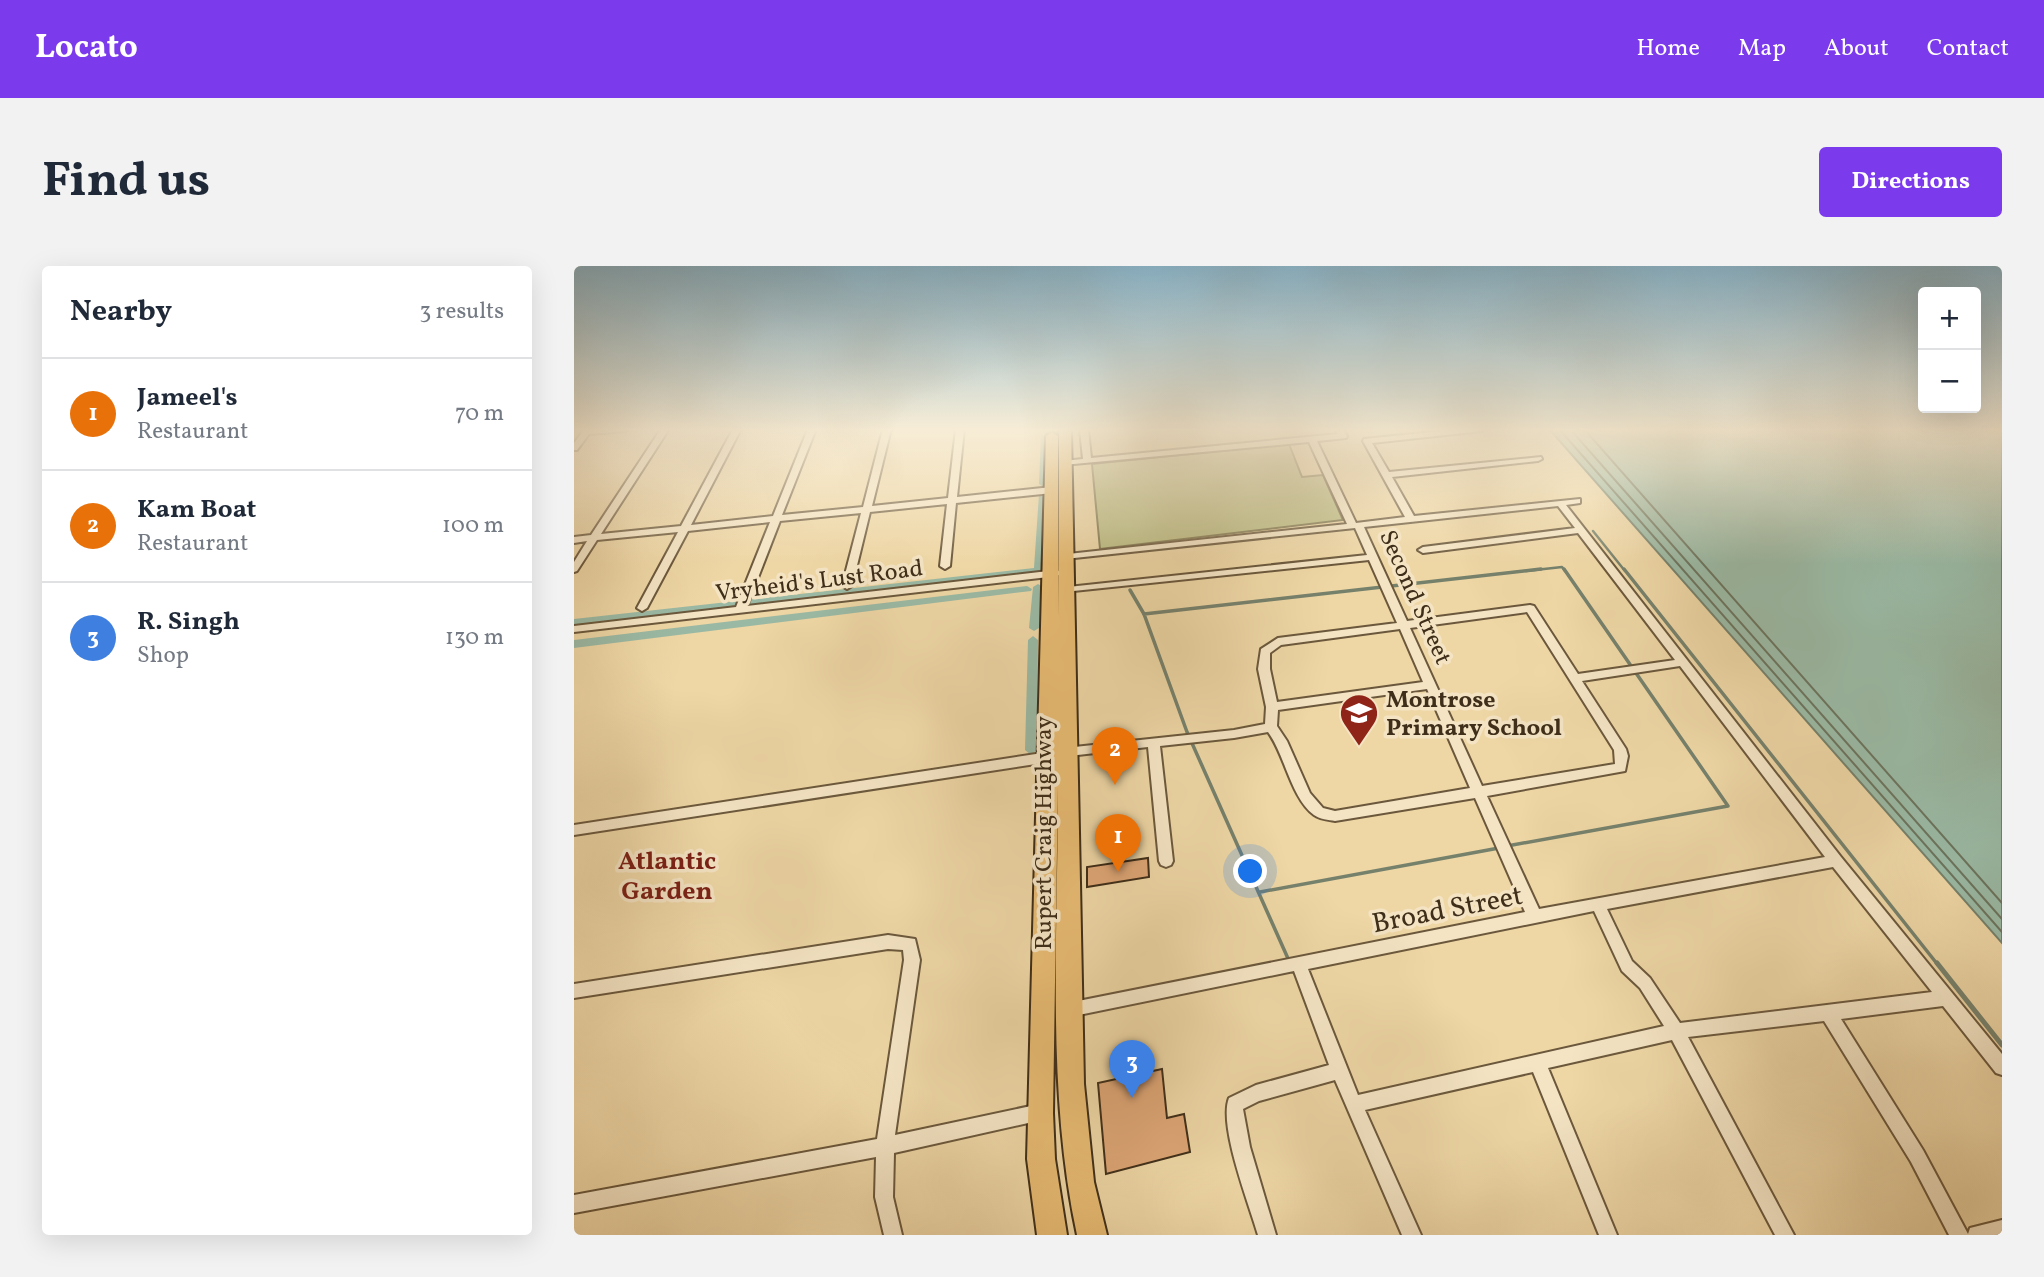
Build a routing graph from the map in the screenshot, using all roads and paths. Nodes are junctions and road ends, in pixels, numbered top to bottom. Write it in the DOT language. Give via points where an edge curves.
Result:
graph roads {
  1 [pos="636,474"];
  2 [pos="714,474"];
  3 [pos="795,474"];
  4 [pos="875,474"];
  5 [pos="956,474"];
  6 [pos="1052,474"];
  7 [pos="1075,474"];
  8 [pos="1330,474"];
  9 [pos="1393,474"];
  10 [pos="1386,475"];
  11 [pos="1052,490"];
  12 [pos="953,500"];
  13 [pos="1577,501"];
  14 [pos="1560,503"];
  15 [pos="865,509"];
  16 [pos="778,519"];
  17 [pos="1411,519"];
  18 [pos="1356,526"];
  19 [pos="686,529"];
  20 [pos="1582,530"];
  21 [pos="596,538"];
  22 [pos="574,540"];
  23 [pos="1423,550"];
  24 [pos="1372,556"];
  25 [pos="945,566"];
  26 [pos="574,569"];
  27 [pos="1063,573"];
  28 [pos="847,586"];
  29 [pos="642,608"];
  30 [pos="741,609"];
  31 [pos="1403,625"];
  32 [pos="574,629"];
  33 [pos="1684,662"];
  34 [pos="1575,678"];
  35 [pos="1430,685"];
  36 [pos="1272,707"];
  37 [pos="1271,727"];
  38 [pos="1154,743"];
  39 [pos="1059,754"];
  40 [pos="1479,794"];
  41 [pos="574,830"];
  42 [pos="1166,861"];
  43 [pos="1510,861"];
  44 [pos="1836,861"];
  45 [pos="1598,904"];
  46 [pos="1535,917"];
  47 [pos="1299,965"];
  48 [pos="574,991"];
  49 [pos="1947,998"];
  50 [pos="1069,1009"];
  51 [pos="1828,1013"];
  52 [pos="1676,1031"];
  53 [pos="1537,1062"];
  54 [pos="2002,1067"];
  55 [pos="1339,1071"];
  56 [pos="1354,1104"];
  57 [pos="1040,1113"];
  58 [pos="885,1146"];
  59 [pos="574,1204"];
  60 [pos="2002,1229"];
  61 [pos="894,1235"];
  62 [pos="1052,1235"];
  63 [pos="1092,1235"];
  64 [pos="1268,1235"];
  65 [pos="1412,1235"];
  66 [pos="1608,1235"];
  67 [pos="1785,1235"];
  68 [pos="1959,1235"];
  69 [pos="1977,1235"];
  1 -- 21 [label="street"];
  2 -- 19 [label="street"];
  3 -- 16 [label="street"];
  4 -- 15 [label="street"];
  5 -- 12 [label="street"];
  6 -- 11 [label="main road, Rupert Craig Highway"];
  7 -- 27 [label="main road, Rupert Craig Highway"];
  8 -- 18 [label="street, Second Street"];
  9 -- 10 [label="street"];
  10 -- 17 [label="street"];
  11 -- 12 [label="street"];
  11 -- 27 [label="main road, Rupert Craig Highway"];
  12 -- 15 [label="street"];
  12 -- 25 [label="street"];
  13 -- 14 [label="street"];
  14 -- 17 [label="street"];
  14 -- 20 [label="street"];
  15 -- 16 [label="street"];
  15 -- 28 [label="street"];
  16 -- 19 [label="street"];
  16 -- 30 [label="street"];
  17 -- 18 [label="street"];
  18 -- 24 [label="street, Second Street"];
  18 -- 27 [label="street"];
  19 -- 21 [label="street"];
  19 -- 29 [label="street"];
  20 -- 23 [label="street"];
  20 -- 33 [label="street"];
  21 -- 22 [label="street"];
  21 -- 26 [label="street"];
  24 -- 27 [label="street"];
  24 -- 31 [label="street, Second Street"];
  27 -- 30 [label="street, Vryheid's Lust Road"];
  27 -- 39 [label="main road, Rupert Craig Highway"];
  30 -- 32 [label="street, Vryheid's Lust Road"];
  31 -- 34 [label="street" via="1530,608"];
  31 -- 35 [label="street, Second Street"];
  31 -- 36 [label="street" via="1270,646 1264,668"];
  33 -- 34 [label="street"];
  33 -- 44 [label="street"];
  34 -- 40 [label="street" via="1620,749 1621,768"];
  35 -- 36 [label="street"];
  35 -- 40 [label="street, Second Street"];
  36 -- 37 [label="street"];
  37 -- 38 [label="street"];
  37 -- 40 [label="street" via="1305,796 1328,815"];
  38 -- 39 [label="street"];
  38 -- 42 [label="street"];
  39 -- 41 [label="street"];
  39 -- 50 [label="main road, Rupert Craig Highway"];
  39 -- 57 [label="main road, Rupert Craig Highway"];
  40 -- 43 [label="street, Second Street"];
  43 -- 46 [label="street, Second Street"];
  44 -- 45 [label="street, Broad Street"];
  44 -- 49 [label="street"];
  45 -- 46 [label="street, Broad Street"];
  45 -- 52 [label="street" via="1627,966 1645,983"];
  46 -- 47 [label="street, Broad Street"];
  47 -- 50 [label="street, Broad Street"];
  47 -- 55 [label="street"];
  48 -- 58 [label="street" via="888,942 911,944"];
  49 -- 51 [label="street"];
  49 -- 54 [label="street"];
  50 -- 63 [label="main road, Rupert Craig Highway" via="1073,1115 1080,1182"];
  51 -- 52 [label="street"];
  51 -- 68 [label="street" via="1917,1156"];
  52 -- 53 [label="street"];
  52 -- 67 [label="street"];
  53 -- 56 [label="street"];
  53 -- 66 [label="street"];
  55 -- 56 [label="street"];
  55 -- 64 [label="street" via="1256,1093 1235,1104 1238,1132"];
  56 -- 65 [label="street"];
  57 -- 58 [label="street"];
  57 -- 62 [label="main road, Rupert Craig Highway" via="1041,1159"];
  58 -- 59 [label="street"];
  58 -- 61 [label="street" via="884,1197"];
  60 -- 69 [label="street"];
}
